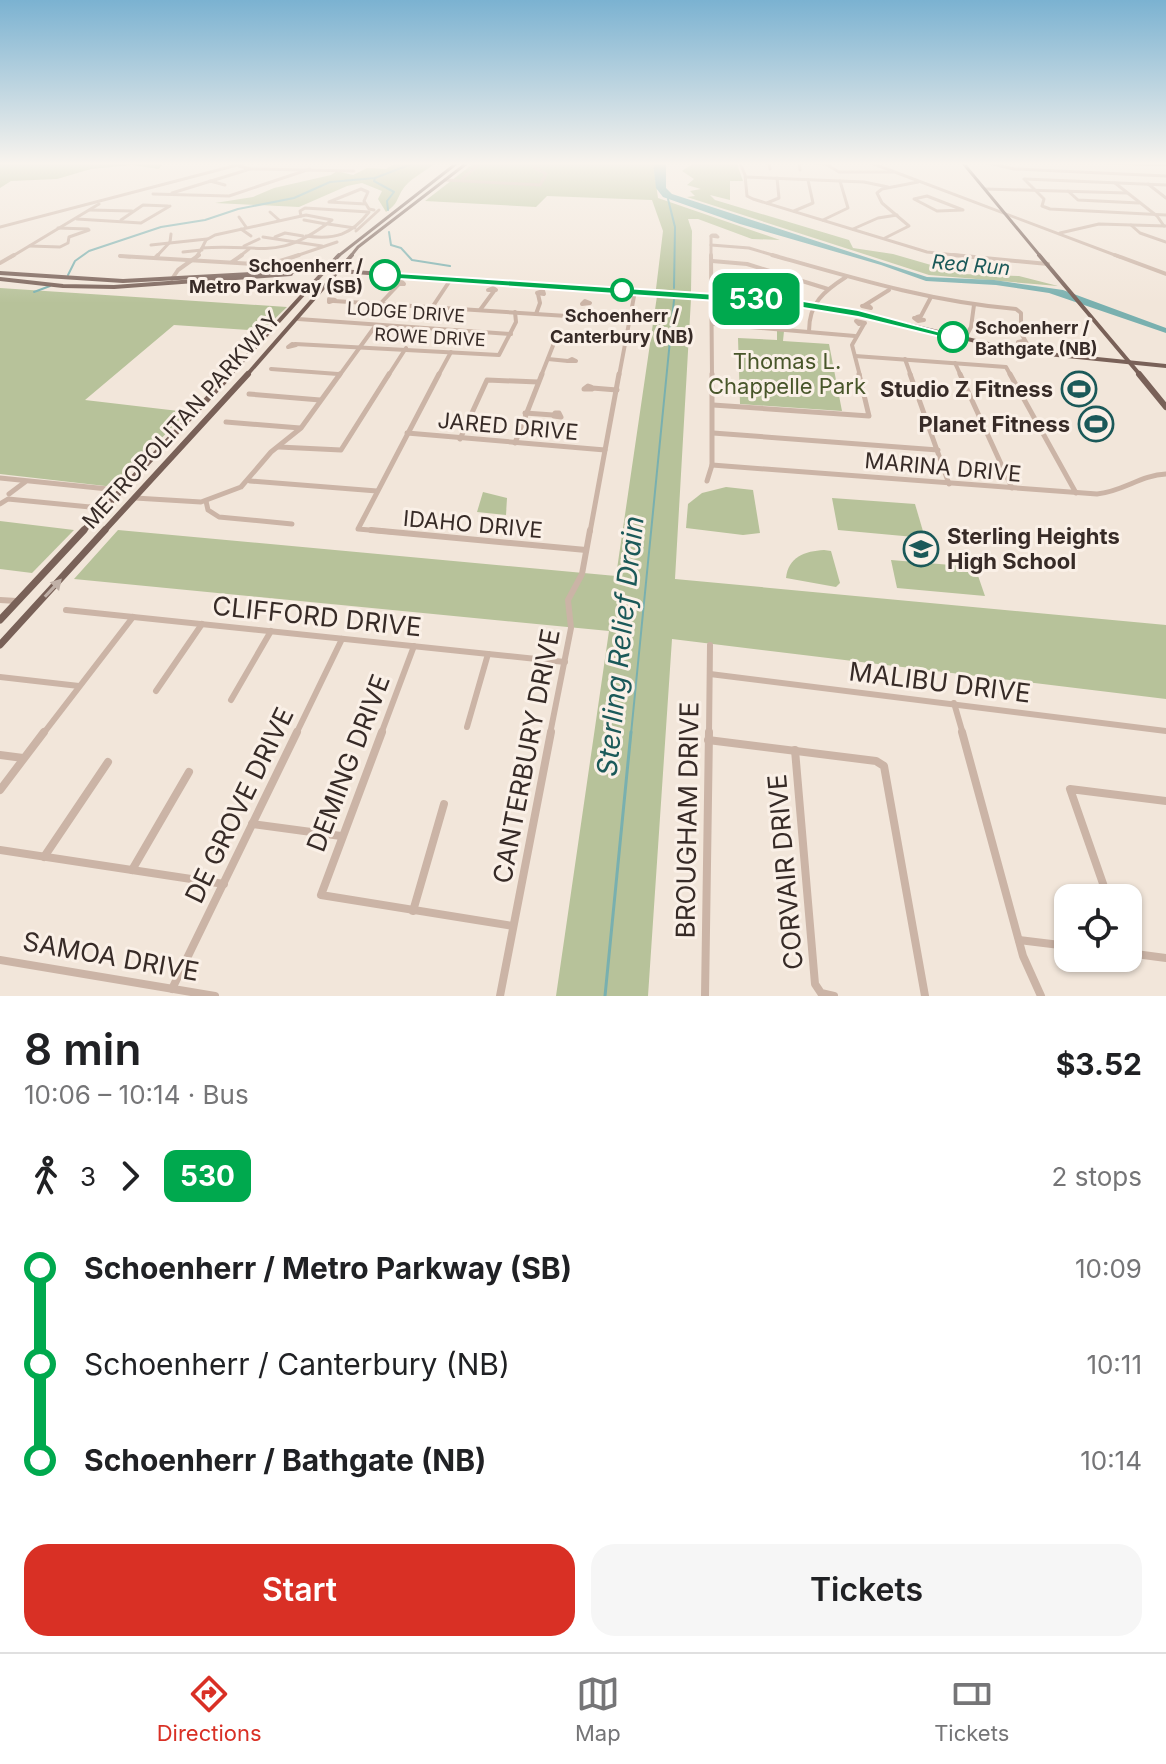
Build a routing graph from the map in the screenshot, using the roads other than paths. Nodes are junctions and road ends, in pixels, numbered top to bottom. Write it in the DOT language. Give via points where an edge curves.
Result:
graph roads {
  1 [pos="68,209"];
  2 [pos="136,209"];
  3 [pos="165,209"];
  4 [pos="302,209"];
  5 [pos="311,209"];
  6 [pos="378,209"];
  7 [pos="395,209"];
  8 [pos="406,209"];
  9 [pos="785,209"];
  10 [pos="799,209"];
  11 [pos="845,209"];
  12 [pos="891,209"];
  13 [pos="934,209"];
  14 [pos="962,209"];
  15 [pos="994,209"];
  16 [pos="1002,209"];
  17 [pos="1074,209"];
  18 [pos="1148,209"];
  19 [pos="89,210"];
  20 [pos="133,211"];
  21 [pos="339,211"];
  22 [pos="270,212"];
  23 [pos="793,212"];
  24 [pos="1005,214"];
  25 [pos="1155,214"];
  26 [pos="897,215"];
  27 [pos="1166,215"];
  28 [pos="239,217"];
  29 [pos="302,218"];
  30 [pos="330,218"];
  31 [pos="74,219"];
  32 [pos="121,220"];
  33 [pos="822,220"];
  34 [pos="280,221"];
  35 [pos="380,221"];
  36 [pos="1012,221"];
  37 [pos="1024,221"];
  38 [pos="271,223"];
  39 [pos="388,223"];
  40 [pos="327,224"];
  41 [pos="1131,225"];
  42 [pos="1165,226"];
  43 [pos="0,227"];
  44 [pos="246,227"];
  45 [pos="58,228"];
  46 [pos="355,228"];
  47 [pos="240,229"];
  48 [pos="281,229"];
  49 [pos="852,229"];
  50 [pos="1057,233"];
  51 [pos="171,234"];
  52 [pos="251,236"];
  53 [pos="305,236"];
  54 [pos="358,237"];
  55 [pos="713,237"];
  56 [pos="208,239"];
  57 [pos="272,239"];
  58 [pos="366,239"];
  59 [pos="885,239"];
  60 [pos="170,242"];
  61 [pos="296,242"];
  62 [pos="1166,242"];
  63 [pos="29,245"];
  64 [pos="151,245"];
  65 [pos="711,245"];
  66 [pos="322,246"];
  67 [pos="243,247"];
  68 [pos="204,248"];
  69 [pos="250,248"];
  70 [pos="274,250"];
  71 [pos="183,252"];
  72 [pos="120,256"];
  73 [pos="270,257"];
  74 [pos="154,258"];
  75 [pos="194,261"];
  76 [pos="712,261"];
  77 [pos="0,263"];
  78 [pos="231,263"];
  79 [pos="254,264"];
  80 [pos="1048,264"];
  81 [pos="186,266"];
  82 [pos="761,268"];
  83 [pos="269,270"];
  84 [pos="290,270"];
  85 [pos="185,272"];
  86 [pos="337,272"];
  87 [pos="0,273"];
  88 [pos="175,274"];
  89 [pos="223,274"];
  90 [pos="282,274"];
  91 [pos="322,274"];
  92 [pos="1166,274"];
  93 [pos="30,276"];
  94 [pos="847,276"];
  95 [pos="192,278"];
  96 [pos="0,279"];
  97 [pos="172,279"];
  98 [pos="451,279"];
  99 [pos="218,280"];
  100 [pos="15,281"];
  101 [pos="135,282"];
  102 [pos="398,285"];
  103 [pos="127,287"];
  104 [pos="828,289"];
  105 [pos="890,289"];
  106 [pos="757,290"];
  107 [pos="491,291"];
  108 [pos="635,291"];
  109 [pos="540,295"];
  110 [pos="713,297"];
  111 [pos="931,297"];
  112 [pos="334,301"];
  113 [pos="380,304"];
  114 [pos="587,305"];
  115 [pos="814,305"];
  116 [pos="868,305"];
  117 [pos="974,305"];
  118 [pos="432,307"];
  119 [pos="293,308"];
  120 [pos="307,310"];
  121 [pos="480,310"];
  122 [pos="762,310"];
  123 [pos="515,312"];
  124 [pos="536,314"];
  125 [pos="920,317"];
  126 [pos="585,318"];
  127 [pos="298,319"];
  128 [pos="630,320"];
  129 [pos="714,324"];
  130 [pos="277,325"];
  131 [pos="376,325"];
  132 [pos="862,325"];
  133 [pos="763,327"];
  134 [pos="290,328"];
  135 [pos="809,331"];
  136 [pos="511,334"];
  137 [pos="855,336"];
  138 [pos="964,340"];
  139 [pos="627,341"];
  140 [pos="1023,341"];
  141 [pos="297,345"];
  142 [pos="359,348"];
  143 [pos="406,348"];
  144 [pos="451,352"];
  145 [pos="855,356"];
  146 [pos="548,359"];
  147 [pos="905,359"];
  148 [pos="568,361"];
  149 [pos="955,363"];
  150 [pos="1131,363"];
  151 [pos="1166,366"];
  152 [pos="271,369"];
  153 [pos="339,374"];
  154 [pos="538,382"];
  155 [pos="592,388"];
  156 [pos="617,390"];
  157 [pos="249,394"];
  158 [pos="321,400"];
  159 [pos="713,405"];
  160 [pos="1166,407"];
  161 [pos="525,413"];
  162 [pos="553,415"];
  163 [pos="188,421"];
  164 [pos="226,422"];
  165 [pos="201,426"];
  166 [pos="301,428"];
  167 [pos="407,433"];
  168 [pos="713,433"];
  169 [pos="460,439"];
  170 [pos="515,443"];
  171 [pos="278,446"];
  172 [pos="605,450"];
  173 [pos="938,450"];
  174 [pos="160,451"];
  175 [pos="174,455"];
  176 [pos="712,465"];
  177 [pos="1166,474"];
  178 [pos="0,478"];
  179 [pos="249,480"];
  180 [pos="26,481"];
  181 [pos="707,481"];
  182 [pos="949,484"];
  183 [pos="108,489"];
  184 [pos="1012,489"];
  185 [pos="377,491"];
  186 [pos="0,492"];
  187 [pos="1077,493"];
  188 [pos="9,496"];
  189 [pos="135,498"];
  190 [pos="206,501"];
  191 [pos="0,504"];
  192 [pos="110,504"];
  193 [pos="90,507"];
  194 [pos="101,513"];
  195 [pos="292,524"];
  196 [pos="586,550"];
  197 [pos="0,600"];
  198 [pos="18,602"];
  199 [pos="66,610"];
  200 [pos="133,617"];
  201 [pos="2,618"];
  202 [pos="22,621"];
  203 [pos="202,624"];
  204 [pos="271,631"];
  205 [pos="342,639"];
  206 [pos="0,645"];
  207 [pos="710,645"];
  208 [pos="414,646"];
  209 [pos="488,654"];
  210 [pos="565,662"];
  211 [pos="710,674"];
  212 [pos="0,677"];
  213 [pos="80,686"];
  214 [pos="156,691"];
  215 [pos="231,700"];
  216 [pos="954,703"];
  217 [pos="467,727"];
  218 [pos="1166,731"];
  219 [pos="708,740"];
  220 [pos="795,750"];
  221 [pos="0,755"];
  222 [pos="24,758"];
  223 [pos="108,762"];
  224 [pos="189,772"];
  225 [pos="0,790"];
  226 [pos="1166,801"];
  227 [pos="444,804"];
  228 [pos="252,824"];
  229 [pos="341,836"];
  230 [pos="0,850"];
  231 [pos="44,857"];
  232 [pos="132,870"];
  233 [pos="224,884"];
  234 [pos="1103,884"];
  235 [pos="413,911"];
  236 [pos="513,926"];
  237 [pos="1019,940"];
  238 [pos="1054,944"];
  239 [pos="1142,955"];
  240 [pos="1166,958"];
  241 [pos="0,960"];
  242 [pos="172,989"];
  243 [pos="215,996"];
  244 [pos="500,996"];
  245 [pos="705,996"];
  246 [pos="834,996"];
  247 [pos="925,996"];
  248 [pos="1041,996"];
  1 -- 43 [label="street"];
  2 -- 20 [label="street"];
  3 -- 32 [label="street" via="142,222"];
  4 -- 29 [label="street"];
  5 -- 21 [label="street"];
  6 -- 83 [label="street" via="349,236"];
  7 -- 35 [label="main road, METROPOLITAN PARKWAY"];
  8 -- 39 [label="main road, METROPOLITAN PARKWAY"];
  9 -- 23 [label="street"];
  10 -- 23 [label="street"];
  11 -- 33 [label="street"];
  12 -- 26 [label="street"];
  13 -- 14 [label="street"];
  15 -- 24 [label="street"];
  16 -- 24 [label="main road"];
  17 -- 25 [label="street"];
  18 -- 25 [label="street"];
  19 -- 20 [label="street"];
  19 -- 31 [label="street"];
  20 -- 32 [label="street"];
  21 -- 30 [label="street"];
  21 -- 46 [label="street" via="369,212"];
  22 -- 34 [label="street"];
  23 -- 33 [label="street"];
  24 -- 36 [label="main road"];
  24 -- 37 [label="street"];
  25 -- 27 [label="street"];
  25 -- 42 [label="street"];
  26 -- 49 [label="street"];
  26 -- 59 [label="street" via="909,227"];
  28 -- 44 [label="street"];
  29 -- 30 [label="street"];
  29 -- 34 [label="street"];
  29 -- 40 [label="street"];
  30 -- 40 [label="street"];
  31 -- 32 [label="street"];
  31 -- 45 [label="street"];
  33 -- 49 [label="street"];
  34 -- 38 [label="street"];
  35 -- 39 [label="main road"];
  35 -- 54 [label="main road, METROPOLITAN PARKWAY"];
  36 -- 37 [label="main road"];
  36 -- 80 [label="main road"];
  37 -- 50 [label="street"];
  38 -- 44 [label="street"];
  38 -- 48 [label="street"];
  39 -- 58 [label="main road, METROPOLITAN PARKWAY"];
  40 -- 46 [label="street"];
  40 -- 53 [label="street"];
  41 -- 42 [label="street"];
  41 -- 50 [label="street" via="1099,224"];
  41 -- 62 [label="street"];
  44 -- 47 [label="street"];
  45 -- 63 [label="street"];
  45 -- 63 [label="street" via="89,230 61,246"];
  46 -- 53 [label="street" via="334,240"];
  47 -- 52 [label="street"];
  47 -- 56 [label="street"];
  49 -- 59 [label="street"];
  50 -- 92 [label="street"];
  51 -- 60 [label="street"];
  53 -- 57 [label="street" via="285,233"];
  53 -- 61 [label="street"];
  54 -- 58 [label="main road"];
  54 -- 91 [label="main road, METROPOLITAN PARKWAY"];
  55 -- 65 [label="street"];
  56 -- 60 [label="street"];
  56 -- 68 [label="street"];
  57 -- 61 [label="street"];
  57 -- 67 [label="street"];
  58 -- 86 [label="main road, METROPOLITAN PARKWAY"];
  59 -- 80 [label="street" via="936,253"];
  60 -- 64 [label="street"];
  60 -- 74 [label="street"];
  61 -- 66 [label="street"];
  61 -- 70 [label="street"];
  63 -- 77 [label="street"];
  65 -- 76 [label="street"];
  65 -- 94 [label="street" via="749,248"];
  67 -- 68 [label="street"];
  67 -- 69 [label="street"];
  68 -- 71 [label="street"];
  68 -- 75 [label="street"];
  69 -- 70 [label="street"];
  69 -- 78 [label="street"];
  70 -- 73 [label="street"];
  72 -- 74 [label="street"];
  74 -- 75 [label="street"];
  75 -- 78 [label="street"];
  75 -- 81 [label="street"];
  76 -- 82 [label="street"];
  76 -- 110 [label="street"];
  78 -- 79 [label="street"];
  80 -- 150 [label="main road"];
  81 -- 85 [label="street"];
  81 -- 88 [label="street"];
  82 -- 104 [label="street"];
  82 -- 106 [label="street" via="753,276"];
  83 -- 84 [label="main road"];
  83 -- 89 [label="main road"];
  84 -- 90 [label="main road"];
  84 -- 91 [label="main road"];
  85 -- 88 [label="street"];
  85 -- 95 [label="street"];
  86 -- 91 [label="main road"];
  86 -- 98 [label="main road"];
  86 -- 120 [label="main road, METROPOLITAN PARKWAY"];
  87 -- 93 [label="main road"];
  88 -- 97 [label="street"];
  89 -- 95 [label="main road"];
  89 -- 99 [label="main road"];
  90 -- 91 [label="main road"];
  90 -- 99 [label="main road"];
  91 -- 119 [label="main road, METROPOLITAN PARKWAY"];
  93 -- 100 [label="main road"];
  93 -- 101 [label="main road"];
  94 -- 104 [label="street"];
  94 -- 105 [label="street"];
  95 -- 97 [label="main road"];
  96 -- 100 [label="main road"];
  97 -- 101 [label="main road"];
  98 -- 108 [label="main road"];
  98 -- 118 [label="street"];
  99 -- 103 [label="main road"];
  100 -- 103 [label="main road"];
  101 -- 103 [label="main road"];
  102 -- 113 [label="street"];
  104 -- 115 [label="street"];
  105 -- 111 [label="street"];
  105 -- 116 [label="street"];
  107 -- 121 [label="street"];
  108 -- 110 [label="main road"];
  108 -- 128 [label="street, CANTERBURY DRIVE"];
  109 -- 124 [label="street"];
  110 -- 115 [label="main road"];
  110 -- 129 [label="street"];
  111 -- 117 [label="street"];
  111 -- 125 [label="street"];
  112 -- 113 [label="street"];
  113 -- 118 [label="street"];
  114 -- 126 [label="street"];
  115 -- 135 [label="street"];
  115 -- 138 [label="main road"];
  117 -- 138 [label="street"];
  117 -- 140 [label="street" via="1019,310"];
  118 -- 121 [label="street"];
  119 -- 120 [label="main road"];
  119 -- 130 [label="main road, METROPOLITAN PARKWAY"];
  120 -- 127 [label="main road, METROPOLITAN PARKWAY"];
  121 -- 123 [label="street"];
  122 -- 133 [label="street"];
  123 -- 124 [label="street"];
  123 -- 136 [label="street"];
  124 -- 126 [label="street"];
  126 -- 128 [label="street"];
  127 -- 131 [label="street, LODGE DRIVE"];
  127 -- 134 [label="main road, METROPOLITAN PARKWAY"];
  128 -- 139 [label="street, CANTERBURY DRIVE"];
  129 -- 133 [label="street"];
  129 -- 159 [label="street"];
  130 -- 134 [label="main road"];
  130 -- 163 [label="main road, METROPOLITAN PARKWAY"];
  131 -- 136 [label="street, LODGE DRIVE"];
  131 -- 142 [label="street"];
  132 -- 137 [label="street"];
  133 -- 135 [label="street"];
  134 -- 165 [label="main road, METROPOLITAN PARKWAY"];
  135 -- 137 [label="street"];
  136 -- 144 [label="street, ROWE DRIVE" via="501,355"];
  137 -- 145 [label="street"];
  138 -- 150 [label="main road"];
  139 -- 146 [label="street" via="558,337"];
  139 -- 156 [label="street, CANTERBURY DRIVE"];
  141 -- 142 [label="street, ROWE DRIVE"];
  142 -- 143 [label="street, ROWE DRIVE"];
  142 -- 153 [label="street"];
  143 -- 144 [label="street, ROWE DRIVE"];
  143 -- 171 [label="street" via="339,451"];
  144 -- 167 [label="street"];
  145 -- 147 [label="street"];
  145 -- 159 [label="street" via="869,416"];
  146 -- 148 [label="street"];
  146 -- 154 [label="street"];
  147 -- 149 [label="street"];
  147 -- 173 [label="street"];
  149 -- 184 [label="street"];
  149 -- 187 [label="street" via="1005,367"];
  150 -- 151 [label="main road"];
  150 -- 160 [label="main road"];
  152 -- 153 [label="street"];
  153 -- 158 [label="street"];
  154 -- 161 [label="street"];
  154 -- 169 [label="street" via="488,379"];
  155 -- 156 [label="street"];
  156 -- 172 [label="street, CANTERBURY DRIVE"];
  157 -- 158 [label="street"];
  158 -- 166 [label="street"];
  159 -- 168 [label="street"];
  161 -- 162 [label="street"];
  161 -- 170 [label="street"];
  163 -- 165 [label="main road"];
  163 -- 174 [label="main road, METROPOLITAN PARKWAY"];
  164 -- 166 [label="street"];
  165 -- 175 [label="main road, METROPOLITAN PARKWAY"];
  166 -- 171 [label="street"];
  167 -- 169 [label="street, JARED DRIVE"];
  167 -- 185 [label="street"];
  168 -- 173 [label="street"];
  168 -- 176 [label="street"];
  169 -- 170 [label="street, JARED DRIVE"];
  170 -- 172 [label="street, JARED DRIVE"];
  171 -- 179 [label="street"];
  172 -- 196 [label="street, CANTERBURY DRIVE"];
  173 -- 182 [label="street"];
  174 -- 175 [label="main road"];
  174 -- 192 [label="main road, METROPOLITAN PARKWAY"];
  175 -- 189 [label="main road, METROPOLITAN PARKWAY"];
  176 -- 181 [label="street"];
  176 -- 182 [label="street, MARINA DRIVE"];
  177 -- 187 [label="street, MARINA DRIVE" via="1147,475 1114,493"];
  178 -- 180 [label="street"];
  179 -- 185 [label="street"];
  179 -- 190 [label="street" via="234,492"];
  180 -- 183 [label="street"];
  180 -- 188 [label="street"];
  182 -- 184 [label="street, MARINA DRIVE"];
  184 -- 187 [label="street, MARINA DRIVE"];
  185 -- 196 [label="street, IDAHO DRIVE" via="358,529"];
  186 -- 188 [label="street"];
  188 -- 191 [label="street"];
  188 -- 193 [label="street"];
  189 -- 190 [label="street"];
  202 -- 189 [label="main road, METROPOLITAN PARKWAY, one-way"];
  190 -- 195 [label="street" via="216,517"];
  192 -- 193 [label="street"];
  192 -- 194 [label="main road, METROPOLITAN PARKWAY"];
  193 -- 194 [label="street"];
  194 -- 198 [label="main road, METROPOLITAN PARKWAY"];
  196 -- 210 [label="street, CANTERBURY DRIVE" via="581,577 568,600 572,623"];
  197 -- 198 [label="street"];
  198 -- 201 [label="main road, METROPOLITAN PARKWAY"];
  199 -- 200 [label="street, CLIFFORD DRIVE"];
  200 -- 203 [label="street, CLIFFORD DRIVE"];
  200 -- 213 [label="street"];
  201 -- 202 [label="main road"];
  202 -- 206 [label="main road, METROPOLITAN PARKWAY"];
  203 -- 204 [label="street, CLIFFORD DRIVE"];
  203 -- 214 [label="street"];
  204 -- 205 [label="street, CLIFFORD DRIVE"];
  204 -- 215 [label="street"];
  205 -- 208 [label="street, CLIFFORD DRIVE"];
  205 -- 228 [label="street, DE GROVE DRIVE"];
  207 -- 211 [label="street, BROUGHAM DRIVE"];
  208 -- 209 [label="street, CLIFFORD DRIVE"];
  208 -- 229 [label="street, DEMING DRIVE"];
  209 -- 210 [label="street, CLIFFORD DRIVE"];
  209 -- 217 [label="street"];
  210 -- 236 [label="street, CANTERBURY DRIVE"];
  211 -- 216 [label="street, MALIBU DRIVE"];
  211 -- 219 [label="street, BROUGHAM DRIVE"];
  212 -- 213 [label="street"];
  213 -- 222 [label="street"];
  216 -- 218 [label="street, MALIBU DRIVE"];
  216 -- 237 [label="street"];
  219 -- 220 [label="street"];
  219 -- 245 [label="street, BROUGHAM DRIVE"];
  220 -- 246 [label="street, CORVAIR DRIVE" via="818,991"];
  220 -- 247 [label="street" via="881,763"];
  221 -- 222 [label="street"];
  222 -- 225 [label="street"];
  223 -- 231 [label="street"];
  224 -- 232 [label="street"];
  226 -- 234 [label="street" via="1070,789"];
  227 -- 235 [label="street"];
  228 -- 229 [label="street"];
  228 -- 233 [label="street, DE GROVE DRIVE"];
  229 -- 235 [label="street, DEMING DRIVE" via="321,895"];
  230 -- 231 [label="street"];
  231 -- 232 [label="street"];
  232 -- 233 [label="street"];
  233 -- 242 [label="street, DE GROVE DRIVE"];
  235 -- 236 [label="street"];
  236 -- 244 [label="street, CANTERBURY DRIVE"];
  237 -- 238 [label="street"];
  237 -- 248 [label="street"];
  239 -- 240 [label="street"];
  241 -- 242 [label="street, SAMOA DRIVE"];
  242 -- 243 [label="street, SAMOA DRIVE"];
}
